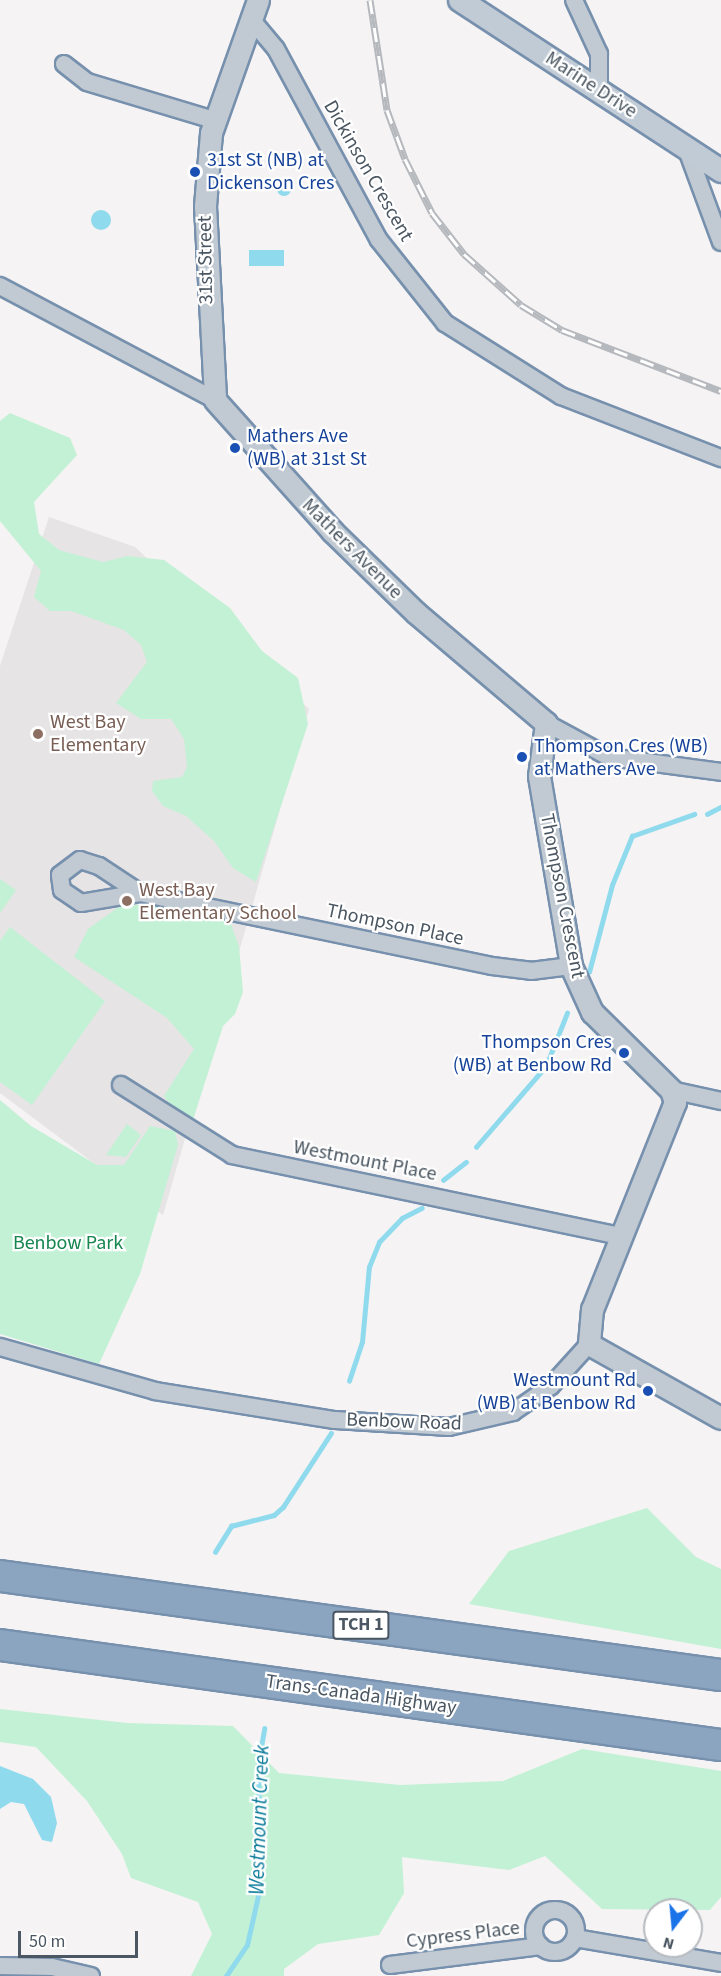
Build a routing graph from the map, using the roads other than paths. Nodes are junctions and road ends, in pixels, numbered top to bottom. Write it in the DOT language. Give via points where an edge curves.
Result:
graph roads {
  1 [pos="460,0"];
  2 [pos="574,0"];
  3 [pos="254,9"];
  4 [pos="64,64"];
  5 [pos="599,89"];
  6 [pos="214,120"];
  7 [pos="687,150"];
  8 [pos="721,171"];
  9 [pos="721,242"];
  10 [pos="0,286"];
  11 [pos="215,400"];
  12 [pos="721,458"];
  13 [pos="546,723"];
  14 [pos="721,771"];
  15 [pos="140,893"];
  16 [pos="571,966"];
  17 [pos="121,1085"];
  18 [pos="670,1090"];
  19 [pos="721,1101"];
  20 [pos="619,1236"];
  21 [pos="589,1344"];
  22 [pos="0,1347"];
  23 [pos="721,1418"];
  24 [pos="0,1576"];
  25 [pos="0,1645"];
  26 [pos="721,1675"];
  27 [pos="556,1722"];
  28 [pos="721,1745"];
  29 [pos="721,1762"];
  30 [pos="575,1938"];
  31 [pos="541,1946"];
  32 [pos="721,1963"];
  33 [pos="390,1965"];
  34 [pos="0,1966"];
  35 [pos="91,1976"];
  1 -- 5 [label="main road, Marine Drive"];
  2 -- 5 [label="street" via="599,54"];
  3 -- 6 [label="street, 31st Street"];
  3 -- 12 [label="street, Dickinson Crescent" via="379,240 445,323 561,396"];
  4 -- 6 [label="street" via="87,82"];
  5 -- 7 [label="main road, Marine Drive"];
  6 -- 11 [label="street, 31st Street" via="204,206"];
  7 -- 8 [label="main road, Marine Drive"];
  7 -- 9 [label="street"];
  10 -- 11 [label="street, Mathers Avenue"];
  11 -- 13 [label="street, Mathers Avenue" via="332,531 415,612"];
  13 -- 14 [label="street, Mathers Avenue" via="609,757"];
  13 -- 16 [label="street, Thompson Crescent" via="539,776"];
  15 -- 16 [label="street, Thompson Place" via="492,966 531,970"];
  16 -- 18 [label="street, Thompson Crescent" via="592,1012"];
  17 -- 20 [label="street, Westmount Place" via="232,1155"];
  18 -- 19 [label="street"];
  18 -- 20 [label="street" via="675,1102 670,1122"];
  20 -- 21 [label="street" via="592,1309"];
  21 -- 22 [label="street, Benbow Road" via="551,1386 513,1412 449,1427 335,1420 155,1391"];
  21 -- 23 [label="street"];
  24 -- 26 [label="highway, TCH 1"];
  25 -- 27 [label="highway, Trans-Canada Highway"];
  27 -- 28 [label="highway, Trans-Canada Highway"];
  27 -- 29 [label="highway"];
  30 -- 31 [label="street, Cypress Place" via="559,1952"];
  30 -- 31 [label="street, Cypress Place" via="572,1918 549,1911 535,1929"];
  30 -- 32 [label="street"];
  31 -- 33 [label="street, Cypress Place"];
  34 -- 35 [label="street" via="52,1967"];
}
